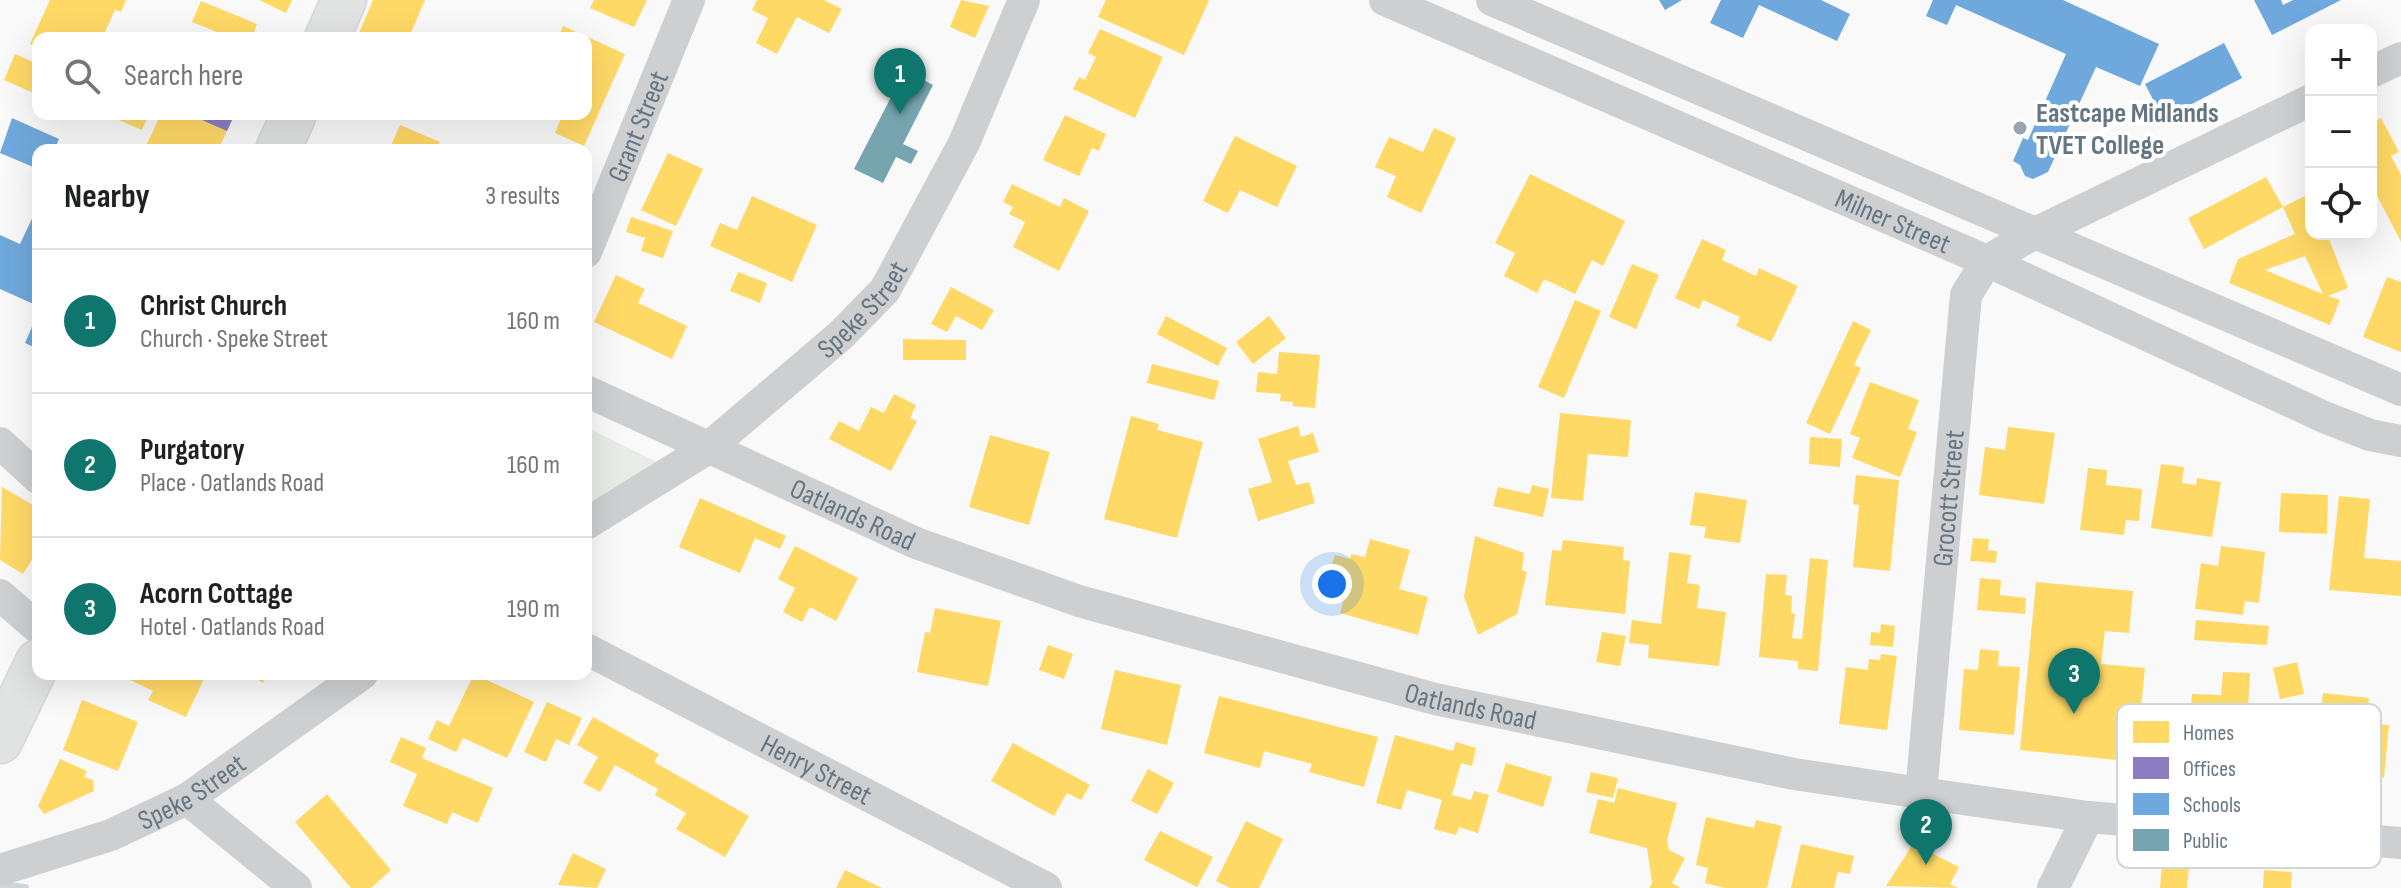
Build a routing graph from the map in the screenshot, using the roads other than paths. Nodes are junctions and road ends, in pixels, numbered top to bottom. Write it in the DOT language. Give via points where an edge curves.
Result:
graph roads {
  1 [pos="344,0"];
  2 [pos="689,0"];
  3 [pos="1024,0"];
  4 [pos="1385,0"];
  5 [pos="1511,4"];
  6 [pos="1428,8"];
  7 [pos="330,32"];
  8 [pos="1505,49"];
  9 [pos="2401,58"];
  10 [pos="2377,69"];
  11 [pos="2305,103"];
  12 [pos="291,120"];
  13 [pos="281,144"];
  14 [pos="2033,234"];
  15 [pos="592,237"];
  16 [pos="1987,261"];
  17 [pos="2401,390"];
  18 [pos="592,394"];
  19 [pos="2401,441"];
  20 [pos="0,443"];
  21 [pos="707,449"];
  22 [pos="32,472"];
  23 [pos="592,520"];
  24 [pos="0,595"];
  25 [pos="32,623"];
  26 [pos="592,652"];
  27 [pos="32,674"];
  28 [pos="354,680"];
  29 [pos="0,741"];
  30 [pos="1921,793"];
  31 [pos="187,799"];
  32 [pos="2088,817"];
  33 [pos="2117,819"];
  34 [pos="2381,841"];
  35 [pos="2401,843"];
  36 [pos="0,870"];
  37 [pos="296,888"];
  38 [pos="1046,888"];
  39 [pos="2053,888"];
  1 -- 7 [label="street"];
  2 -- 15 [label="street, Grant Street"];
  3 -- 21 [label="street, Speke Street" via="964,143 885,290 841,335"];
  4 -- 6 [label="street, Milner Street"];
  5 -- 8 [label="street"];
  5 -- 14 [label="street, Milner Street"];
  6 -- 8 [label="street, Milner Street"];
  8 -- 16 [label="street, Milner Street"];
  9 -- 10 [label="street"];
  11 -- 14 [label="street, Grocott Street"];
  12 -- 13 [label="street"];
  14 -- 16 [label="street, Grocott Street"];
  14 -- 17 [label="street, Milner Street"];
  16 -- 19 [label="street, Milner Street" via="2324,417"];
  16 -- 30 [label="street, Grocott Street" via="1966,295"];
  18 -- 21 [label="street, Oatlands Road"];
  20 -- 22 [label="street"];
  21 -- 23 [label="street, Speke Street"];
  21 -- 30 [label="street, Oatlands Road" via="916,543 1094,606 1435,699 1794,774"];
  24 -- 25 [label="street"];
  26 -- 38 [label="street, Henry Street"];
  27 -- 29 [label="street"];
  28 -- 31 [label="street, Speke Street"];
  30 -- 32 [label="street, Oatlands Road"];
  31 -- 36 [label="street, Speke Street" via="111,835"];
  31 -- 37 [label="street"];
  32 -- 33 [label="street, Oatlands Road"];
  32 -- 39 [label="street"];
  34 -- 35 [label="street, Oatlands Road"];
}
